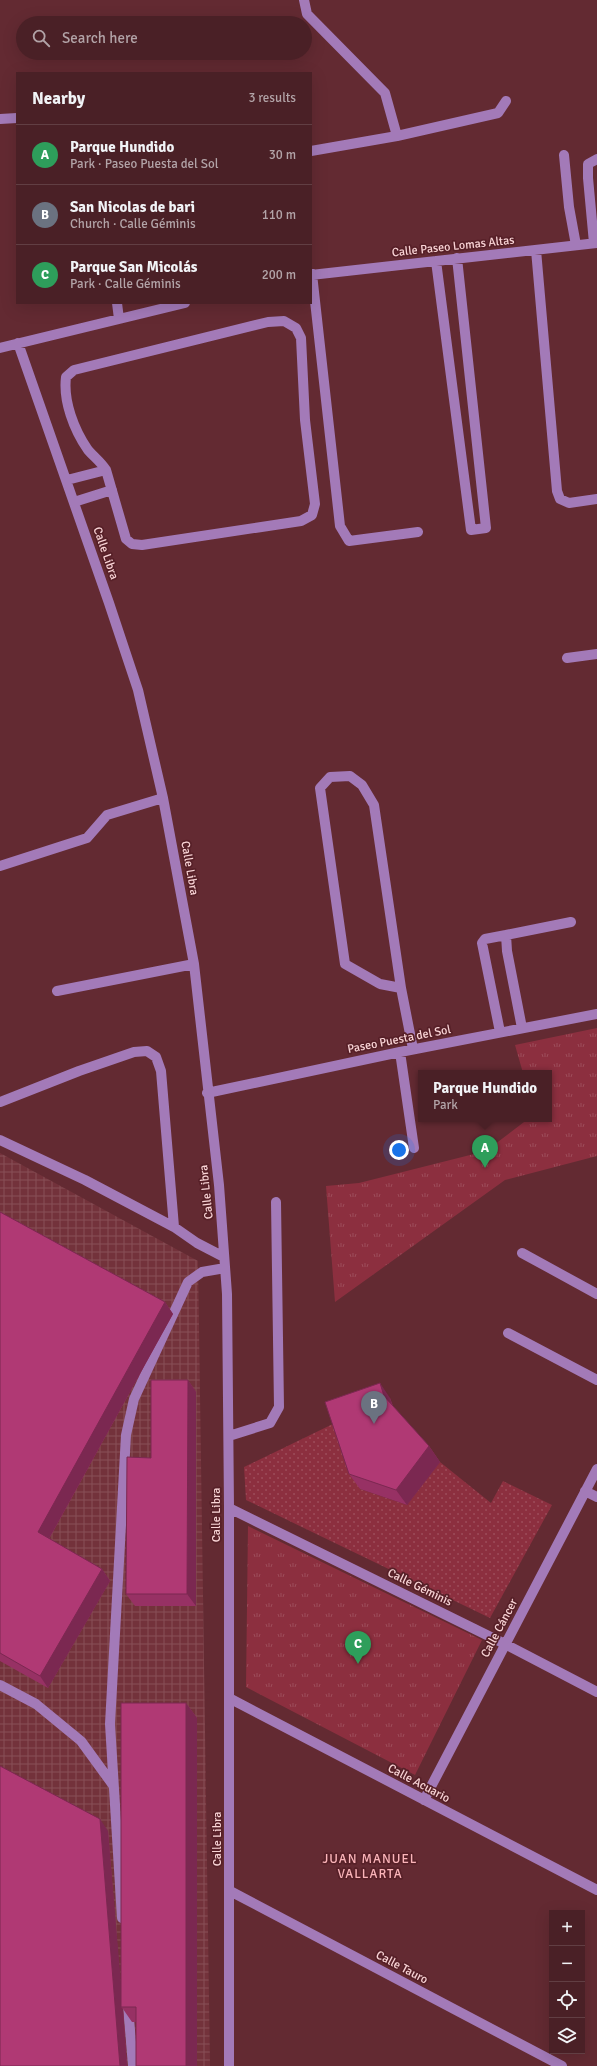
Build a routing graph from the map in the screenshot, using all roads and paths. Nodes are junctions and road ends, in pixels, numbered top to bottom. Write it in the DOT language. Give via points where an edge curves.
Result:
graph roads {
  1 [pos="304,0"];
  2 [pos="309,16"];
  3 [pos="312,19"];
  4 [pos="506,101"];
  5 [pos="16,118"];
  6 [pos="0,120"];
  7 [pos="397,136"];
  8 [pos="312,151"];
  9 [pos="564,155"];
  10 [pos="597,159"];
  11 [pos="593,196"];
  12 [pos="596,243"];
  13 [pos="576,246"];
  14 [pos="536,250"];
  15 [pos="457,258"];
  16 [pos="436,261"];
  17 [pos="312,275"];
  18 [pos="117,304"];
  19 [pos="181,304"];
  20 [pos="119,319"];
  21 [pos="18,343"];
  22 [pos="0,348"];
  23 [pos="106,470"];
  24 [pos="67,480"];
  25 [pos="112,490"];
  26 [pos="597,499"];
  27 [pos="74,502"];
  28 [pos="418,532"];
  29 [pos="597,654"];
  30 [pos="567,658"];
  31 [pos="163,798"];
  32 [pos="0,866"];
  33 [pos="571,922"];
  34 [pos="506,935"];
  35 [pos="194,964"];
  36 [pos="401,988"];
  37 [pos="57,991"];
  38 [pos="597,1014"];
  39 [pos="522,1028"];
  40 [pos="500,1032"];
  41 [pos="412,1049"];
  42 [pos="400,1052"];
  43 [pos="208,1093"];
  44 [pos="0,1102"];
  45 [pos="0,1140"];
  46 [pos="414,1148"];
  47 [pos="276,1202"];
  48 [pos="174,1227"];
  49 [pos="522,1253"];
  50 [pos="224,1257"];
  51 [pos="225,1268"];
  52 [pos="597,1294"];
  53 [pos="508,1333"];
  54 [pos="597,1380"];
  55 [pos="229,1436"];
  56 [pos="597,1469"];
  57 [pos="585,1491"];
  58 [pos="597,1497"];
  59 [pos="229,1508"];
  60 [pos="505,1644"];
  61 [pos="0,1685"];
  62 [pos="597,1692"];
  63 [pos="229,1698"];
  64 [pos="114,1784"];
  65 [pos="424,1800"];
  66 [pos="230,1890"];
  67 [pos="597,1890"];
  68 [pos="123,1927"];
  69 [pos="127,1999"];
  70 [pos="133,2066"];
  71 [pos="229,2066"];
  72 [pos="562,2066"];
  1 -- 2 [label="street"];
  3 -- 7 [label="street" via="385,93"];
  4 -- 7 [label="street" via="498,113"];
  5 -- 6 [label="street"];
  7 -- 8 [label="street"];
  9 -- 13 [label="street"];
  10 -- 11 [label="street" via="588,164"];
  11 -- 12 [label="street"];
  12 -- 13 [label="street, Calle Paseo Lomas Altas"];
  13 -- 14 [label="street, Calle Paseo Lomas Altas"];
  14 -- 15 [label="street, Calle Paseo Lomas Altas"];
  14 -- 26 [label="street" via="557,491 560,499 569,503"];
  15 -- 16 [label="street, Calle Paseo Lomas Altas"];
  15 -- 16 [label="street" via="486,528 471,530"];
  16 -- 17 [label="street, Calle Paseo Lomas Altas"];
  17 -- 28 [label="street" via="340,526 348,541"];
  18 -- 20 [label="street"];
  19 -- 20 [label="street"];
  20 -- 21 [label="street"];
  21 -- 22 [label="street"];
  21 -- 24 [label="street, Calle Libra"];
  23 -- 24 [label="street"];
  23 -- 25 [label="street"];
  23 -- 25 [label="street" via="90,452 75,428 65,389 66,376 74,370 268,322 284,321 296,328 300,338 305,420 315,504 312,515 301,521 142,545 132,544 126,539"];
  24 -- 27 [label="street, Calle Libra"];
  25 -- 27 [label="street"];
  27 -- 31 [label="street, Calle Libra" via="138,690"];
  29 -- 30 [label="street"];
  31 -- 32 [label="street" via="107,816 87,838"];
  31 -- 35 [label="street, Calle Libra"];
  33 -- 34 [label="street"];
  34 -- 39 [label="street"];
  34 -- 40 [label="street" via="484,939 482,943"];
  35 -- 37 [label="street"];
  35 -- 43 [label="street, Calle Libra"];
  36 -- 36 [label="street" via="380,984 345,964 320,788 330,777 350,776 362,785 374,805"];
  36 -- 41 [label="street"];
  38 -- 39 [label="street, Paseo Puesta del Sol"];
  39 -- 40 [label="street, Paseo Puesta del Sol"];
  40 -- 41 [label="street, Paseo Puesta del Sol"];
  41 -- 42 [label="street, Paseo Puesta del Sol"];
  42 -- 43 [label="street, Paseo Puesta del Sol"];
  42 -- 46 [label="street"];
  43 -- 50 [label="street, Calle Libra" via="219,1185"];
  44 -- 48 [label="street" via="134,1052 147,1051 156,1057 161,1071"];
  45 -- 48 [label="street" via="85,1180"];
  47 -- 55 [label="street" via="279,1408 270,1423"];
  48 -- 50 [label="street" via="197,1244"];
  49 -- 52 [label="street"];
  50 -- 51 [label="street, Calle Libra"];
  51 -- 55 [label="street, Calle Libra"];
  51 -- 64 [label="street" via="202,1272 188,1282 134,1399 126,1435 110,1724"];
  53 -- 54 [label="street"];
  55 -- 59 [label="street, Calle Libra"];
  56 -- 57 [label="street, Calle Cáncer"];
  57 -- 58 [label="street"];
  57 -- 60 [label="street, Calle Cáncer"];
  59 -- 60 [label="street, Calle Géminis"];
  59 -- 63 [label="street, Calle Libra"];
  60 -- 62 [label="street, Calle Géminis"];
  60 -- 65 [label="street, Calle Cáncer"];
  61 -- 64 [label="street" via="36,1704 81,1741"];
  63 -- 65 [label="street, Calle Acuario"];
  63 -- 66 [label="street, Calle Libra"];
  64 -- 68 [label="street"];
  65 -- 67 [label="street, Calle Acuario"];
  66 -- 71 [label="street, Calle Libra"];
  66 -- 72 [label="street, Calle Tauro"];
  69 -- 70 [label="street"];
}
